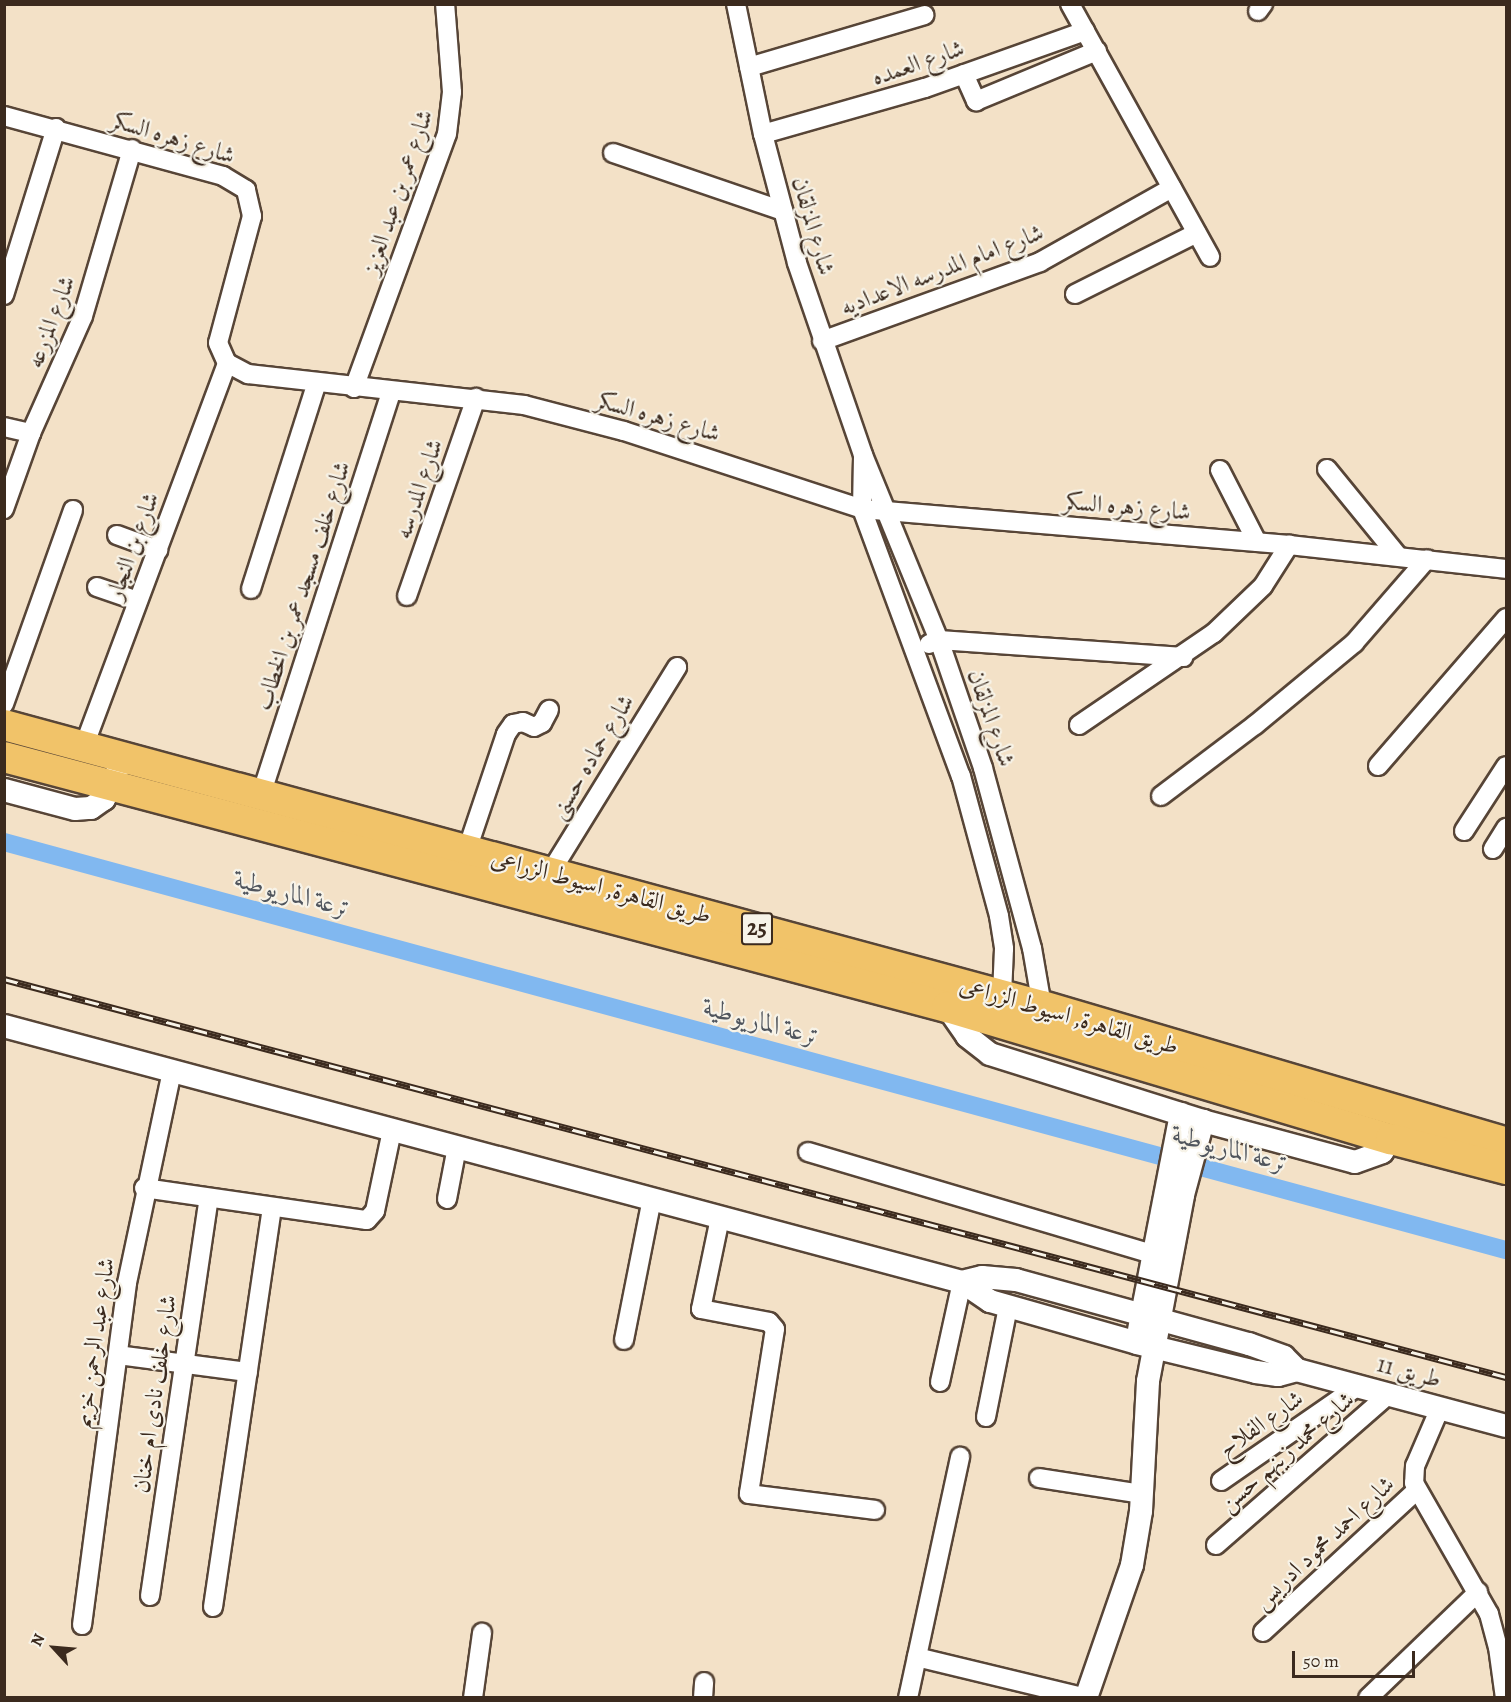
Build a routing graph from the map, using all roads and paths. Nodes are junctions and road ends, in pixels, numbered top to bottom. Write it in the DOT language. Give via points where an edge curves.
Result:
graph roads {
  1 [pos="445,4"];
  2 [pos="736,4"];
  3 [pos="1070,4"];
  4 [pos="924,15"];
  5 [pos="1085,31"];
  6 [pos="1097,51"];
  7 [pos="749,67"];
  8 [pos="964,74"];
  9 [pos="4,116"];
  10 [pos="56,128"];
  11 [pos="763,134"];
  12 [pos="132,149"];
  13 [pos="613,153"];
  14 [pos="1172,188"];
  15 [pos="783,211"];
  16 [pos="1197,233"];
  17 [pos="1210,257"];
  18 [pos="1075,294"];
  19 [pos="4,295"];
  20 [pos="822,341"];
  21 [pos="227,363"];
  22 [pos="316,385"];
  23 [pos="354,388"];
  24 [pos="391,393"];
  25 [pos="476,398"];
  26 [pos="4,427"];
  27 [pos="31,434"];
  28 [pos="863,455"];
  29 [pos="1327,469"];
  30 [pos="1220,470"];
  31 [pos="4,509"];
  32 [pos="862,509"];
  33 [pos="73,510"];
  34 [pos="884,510"];
  35 [pos="117,535"];
  36 [pos="1257,542"];
  37 [pos="1289,545"];
  38 [pos="158,550"];
  39 [pos="1398,556"];
  40 [pos="1427,559"];
  41 [pos="1504,565"];
  42 [pos="98,587"];
  43 [pos="251,589"];
  44 [pos="407,596"];
  45 [pos="138,601"];
  46 [pos="1506,618"];
  47 [pos="939,640"];
  48 [pos="916,649"];
  49 [pos="1183,657"];
  50 [pos="677,667"];
  51 [pos="4,704"];
  52 [pos="549,710"];
  53 [pos="4,725"];
  54 [pos="1079,725"];
  55 [pos="84,746"];
  56 [pos="121,756"];
  57 [pos="4,757"];
  58 [pos="1377,766"];
  59 [pos="1506,766"];
  60 [pos="983,768"];
  61 [pos="961,776"];
  62 [pos="113,786"];
  63 [pos="261,795"];
  64 [pos="1161,796"];
  65 [pos="10,797"];
  66 [pos="1506,828"];
  67 [pos="1464,831"];
  68 [pos="1493,849"];
  69 [pos="466,850"];
  70 [pos="550,873"];
  71 [pos="1032,948"];
  72 [pos="1004,949"];
  73 [pos="948,994"];
  74 [pos="1002,995"];
  75 [pos="1042,1006"];
  76 [pos="4,1026"];
  77 [pos="172,1071"];
  78 [pos="1190,1126"];
  79 [pos="1396,1127"];
  80 [pos="392,1130"];
  81 [pos="1506,1143"];
  82 [pos="457,1147"];
  83 [pos="808,1152"];
  84 [pos="1506,1169"];
  85 [pos="144,1188"];
  86 [pos="1175,1193"];
  87 [pos="209,1198"];
  88 [pos="447,1199"];
  89 [pos="652,1199"];
  90 [pos="272,1208"];
  91 [pos="720,1218"];
  92 [pos="1153,1254"];
  93 [pos="962,1282"];
  94 [pos="1008,1307"];
  95 [pos="1151,1318"];
  96 [pos="624,1340"];
  97 [pos="1147,1345"];
  98 [pos="118,1355"];
  99 [pos="184,1364"];
  100 [pos="1297,1370"];
  101 [pos="248,1372"];
  102 [pos="940,1383"];
  103 [pos="1359,1386"];
  104 [pos="1389,1394"];
  105 [pos="1440,1408"];
  106 [pos="986,1417"];
  107 [pos="1506,1426"];
  108 [pos="960,1457"];
  109 [pos="1039,1478"];
  110 [pos="1221,1481"];
  111 [pos="1417,1490"];
  112 [pos="1142,1494"];
  113 [pos="875,1510"];
  114 [pos="1216,1545"];
  115 [pos="1478,1592"];
  116 [pos="150,1596"];
  117 [pos="213,1607"];
  118 [pos="1498,1615"];
  119 [pos="82,1625"];
  120 [pos="1263,1632"];
  121 [pos="482,1633"];
  122 [pos="917,1657"];
  123 [pos="473,1698"];
  124 [pos="908,1698"];
  125 [pos="1086,1698"];
  126 [pos="1368,1698"];
  127 [pos="1505,1698"];
  1 -- 23 [label="street, شارع عمر بن عبد العزيز" via="452,102 447,134"];
  2 -- 7 [label="street, شارع المزلقان"];
  3 -- 5 [label="street"];
  4 -- 7 [label="street"];
  5 -- 6 [label="street"];
  5 -- 8 [label="street, شارع العمده"];
  6 -- 8 [label="street" via="976,101"];
  6 -- 14 [label="street"];
  7 -- 11 [label="street, شارع المزلقان"];
  8 -- 11 [label="street, شارع العمده"];
  9 -- 10 [label="street, شارع زهره السكر"];
  10 -- 12 [label="street, شارع زهره السكر"];
  10 -- 19 [label="street"];
  11 -- 15 [label="street, شارع المزلقان"];
  12 -- 21 [label="street, شارع زهره السكر" via="236,181 251,202 252,216 219,330 219,349"];
  12 -- 27 [label="street, شارع المزرعه" via="83,316"];
  13 -- 15 [label="street"];
  14 -- 16 [label="street"];
  14 -- 20 [label="street, شارع امام المدرسه الاعداديه" via="1040,262"];
  15 -- 20 [label="street, شارع المزلقان"];
  16 -- 17 [label="street"];
  16 -- 18 [label="street"];
  20 -- 28 [label="street, شارع المزلقان"];
  21 -- 22 [label="street, شارع زهره السكر" via="248,374"];
  21 -- 38 [label="street, شارع بن النجار"];
  22 -- 23 [label="street, شارع زهره السكر"];
  22 -- 43 [label="street"];
  23 -- 24 [label="street, شارع زهره السكر"];
  24 -- 25 [label="street, شارع زهره السكر"];
  24 -- 63 [label="street, شارع خلف مسجد عمر بن الخطاب"];
  25 -- 32 [label="street, شارع زهره السكر" via="524,405 624,431"];
  25 -- 44 [label="street, شارع المدرسه"];
  26 -- 27 [label="street"];
  27 -- 31 [label="street, شارع المزرعه"];
  28 -- 32 [label="street, شارع المزلقان"];
  28 -- 34 [label="street, شارع المزلقان"];
  29 -- 39 [label="street"];
  30 -- 36 [label="street"];
  32 -- 34 [label="street, شارع زهره السكر"];
  32 -- 48 [label="street, شارع المزلقان"];
  33 -- 51 [label="street"];
  34 -- 36 [label="street, شارع زهره السكر"];
  34 -- 47 [label="street, شارع المزلقان"];
  35 -- 38 [label="street"];
  36 -- 37 [label="street, شارع زهره السكر"];
  37 -- 39 [label="street, شارع زهره السكر"];
  37 -- 49 [label="street" via="1247,604"];
  38 -- 45 [label="street, شارع بن النجار"];
  39 -- 40 [label="street, شارع زهره السكر"];
  40 -- 41 [label="street, شارع زهره السكر"];
  40 -- 64 [label="street" via="1345,651"];
  42 -- 45 [label="street"];
  45 -- 55 [label="street, شارع بن النجار"];
  46 -- 58 [label="street"];
  47 -- 48 [label="street"];
  47 -- 49 [label="street"];
  47 -- 60 [label="street, شارع المزلقان"];
  48 -- 61 [label="street, شارع المزلقان"];
  49 -- 54 [label="street"];
  50 -- 70 [label="street, شارع حماده حسنى"];
  52 -- 69 [label="street" via="542,723 534,727 522,722 513,724 506,734"];
  53 -- 55 [label="highway, طريق القاهرة, اسيوط الزراعى / 25"];
  55 -- 56 [label="highway, طريق القاهرة, اسيوط الزراعى / 25"];
  56 -- 62 [label="street"];
  56 -- 63 [label="highway, طريق القاهرة, اسيوط الزراعى / 25"];
  57 -- 62 [label="highway, طريق القاهرة, اسيوط الزراعى / 25"];
  59 -- 67 [label="street"];
  60 -- 61 [label="street"];
  60 -- 71 [label="street, شارع المزلقان"];
  61 -- 72 [label="street, شارع المزلقان" via="999,916"];
  62 -- 65 [label="street" via="91,808 75,809"];
  62 -- 73 [label="highway, طريق القاهرة, اسيوط الزراعى / 25"];
  63 -- 69 [label="highway, طريق القاهرة, اسيوط الزراعى / 25"];
  66 -- 68 [label="street"];
  69 -- 70 [label="highway, طريق القاهرة, اسيوط الزراعى / 25"];
  70 -- 73 [label="highway, طريق القاهرة, اسيوط الزراعى / 25"];
  71 -- 72 [label="street"];
  71 -- 75 [label="street, شارع المزلقان"];
  72 -- 74 [label="street, شارع المزلقان"];
  73 -- 74 [label="highway, طريق القاهرة, اسيوط الزراعى / 25"];
  73 -- 78 [label="street" via="967,1036 990,1054"];
  73 -- 79 [label="highway, طريق القاهرة, اسيوط الزراعى / 25"];
  74 -- 75 [label="highway, طريق القاهرة, اسيوط الزراعى / 25"];
  75 -- 79 [label="highway, طريق القاهرة, اسيوط الزراعى / 25"];
  76 -- 77 [label="street"];
  77 -- 80 [label="street"];
  77 -- 85 [label="street, شارع عبد الرحمن خزيم"];
  78 -- 79 [label="street" via="1355,1162 1376,1155"];
  78 -- 86 [label="street"];
  79 -- 81 [label="highway, طريق القاهرة, اسيوط الزراعى / 25"];
  79 -- 84 [label="highway, طريق القاهرة, اسيوط الزراعى / 25"];
  80 -- 82 [label="street"];
  80 -- 90 [label="street" via="372,1217 357,1221"];
  82 -- 88 [label="street"];
  82 -- 89 [label="street"];
  83 -- 92 [label="street"];
  85 -- 87 [label="street"];
  85 -- 98 [label="street, شارع عبد الرحمن خزيم"];
  86 -- 92 [label="street"];
  86 -- 95 [label="street"];
  87 -- 90 [label="street"];
  87 -- 99 [label="street, شارع خلف نادى ام خنان"];
  89 -- 91 [label="street"];
  89 -- 96 [label="street"];
  90 -- 101 [label="street"];
  91 -- 93 [label="street"];
  91 -- 113 [label="street" via="702,1309 769,1322 775,1329 748,1492 751,1496"];
  92 -- 95 [label="street"];
  93 -- 94 [label="street, طريق 11" via="978,1295"];
  93 -- 95 [label="street, طريق 11" via="982,1277 1016,1280"];
  93 -- 102 [label="street"];
  94 -- 97 [label="street, طريق 11"];
  94 -- 106 [label="street"];
  95 -- 97 [label="street"];
  95 -- 100 [label="street, طريق 11" via="1268,1350 1284,1357"];
  97 -- 100 [label="street, طريق 11" via="1256,1372 1278,1375"];
  97 -- 112 [label="street"];
  98 -- 99 [label="street"];
  98 -- 119 [label="street, شارع عبد الرحمن خزيم"];
  99 -- 101 [label="street"];
  99 -- 116 [label="street, شارع خلف نادى ام خنان"];
  100 -- 103 [label="street, طريق 11"];
  101 -- 117 [label="street"];
  103 -- 104 [label="street, طريق 11"];
  103 -- 110 [label="street, شارع الفلاح"];
  104 -- 105 [label="street, طريق 11"];
  104 -- 114 [label="street, شارع محمد زينهم حسن"];
  105 -- 107 [label="street, طريق 11"];
  105 -- 111 [label="street" via="1415,1466"];
  108 -- 122 [label="street"];
  109 -- 112 [label="street"];
  111 -- 115 [label="street"];
  111 -- 120 [label="street, شارع احمد محمود ادريس"];
  112 -- 125 [label="street" via="1132,1565"];
  115 -- 118 [label="street"];
  115 -- 126 [label="street"];
  118 -- 127 [label="street"];
  121 -- 123 [label="street"];
  122 -- 124 [label="street"];
  122 -- 125 [label="street"];
}
